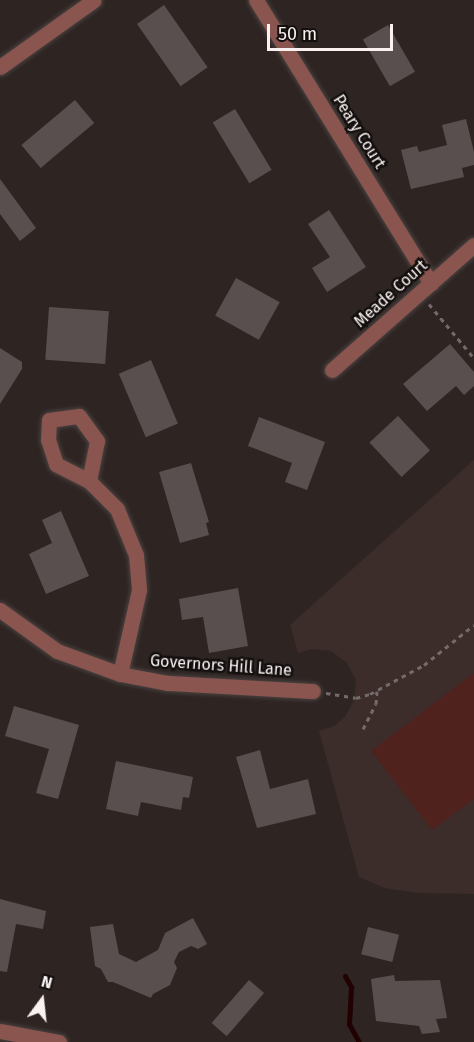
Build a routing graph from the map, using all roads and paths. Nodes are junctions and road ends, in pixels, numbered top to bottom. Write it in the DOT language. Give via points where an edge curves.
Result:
graph roads {
  1 [pos="94,0"];
  2 [pos="256,0"];
  3 [pos="0,67"];
  4 [pos="474,245"];
  5 [pos="431,282"];
  6 [pos="419,293"];
  7 [pos="474,358"];
  8 [pos="332,370"];
  9 [pos="89,481"];
  10 [pos="0,610"];
  11 [pos="474,625"];
  12 [pos="120,674"];
  13 [pos="313,691"];
  14 [pos="376,691"];
  15 [pos="363,729"];
  16 [pos="0,1030"];
  17 [pos="59,1042"];
  1 -- 3 [label="street"];
  2 -- 5 [label="street, Peary Court"];
  4 -- 5 [label="street, Meade Court"];
  5 -- 6 [label="street, Meade Court"];
  6 -- 7 [label="path"];
  6 -- 8 [label="street, Meade Court"];
  9 -- 12 [label="street" via="117,509 136,555 139,590"];
  10 -- 12 [label="street, Governors Hill Lane" via="57,651"];
  11 -- 14 [label="path" via="424,665"];
  12 -- 13 [label="street, Governors Hill Lane" via="168,683"];
  13 -- 14 [label="path" via="356,698"];
  14 -- 15 [label="path" via="376,704"];
  16 -- 17 [label="street"];
}
